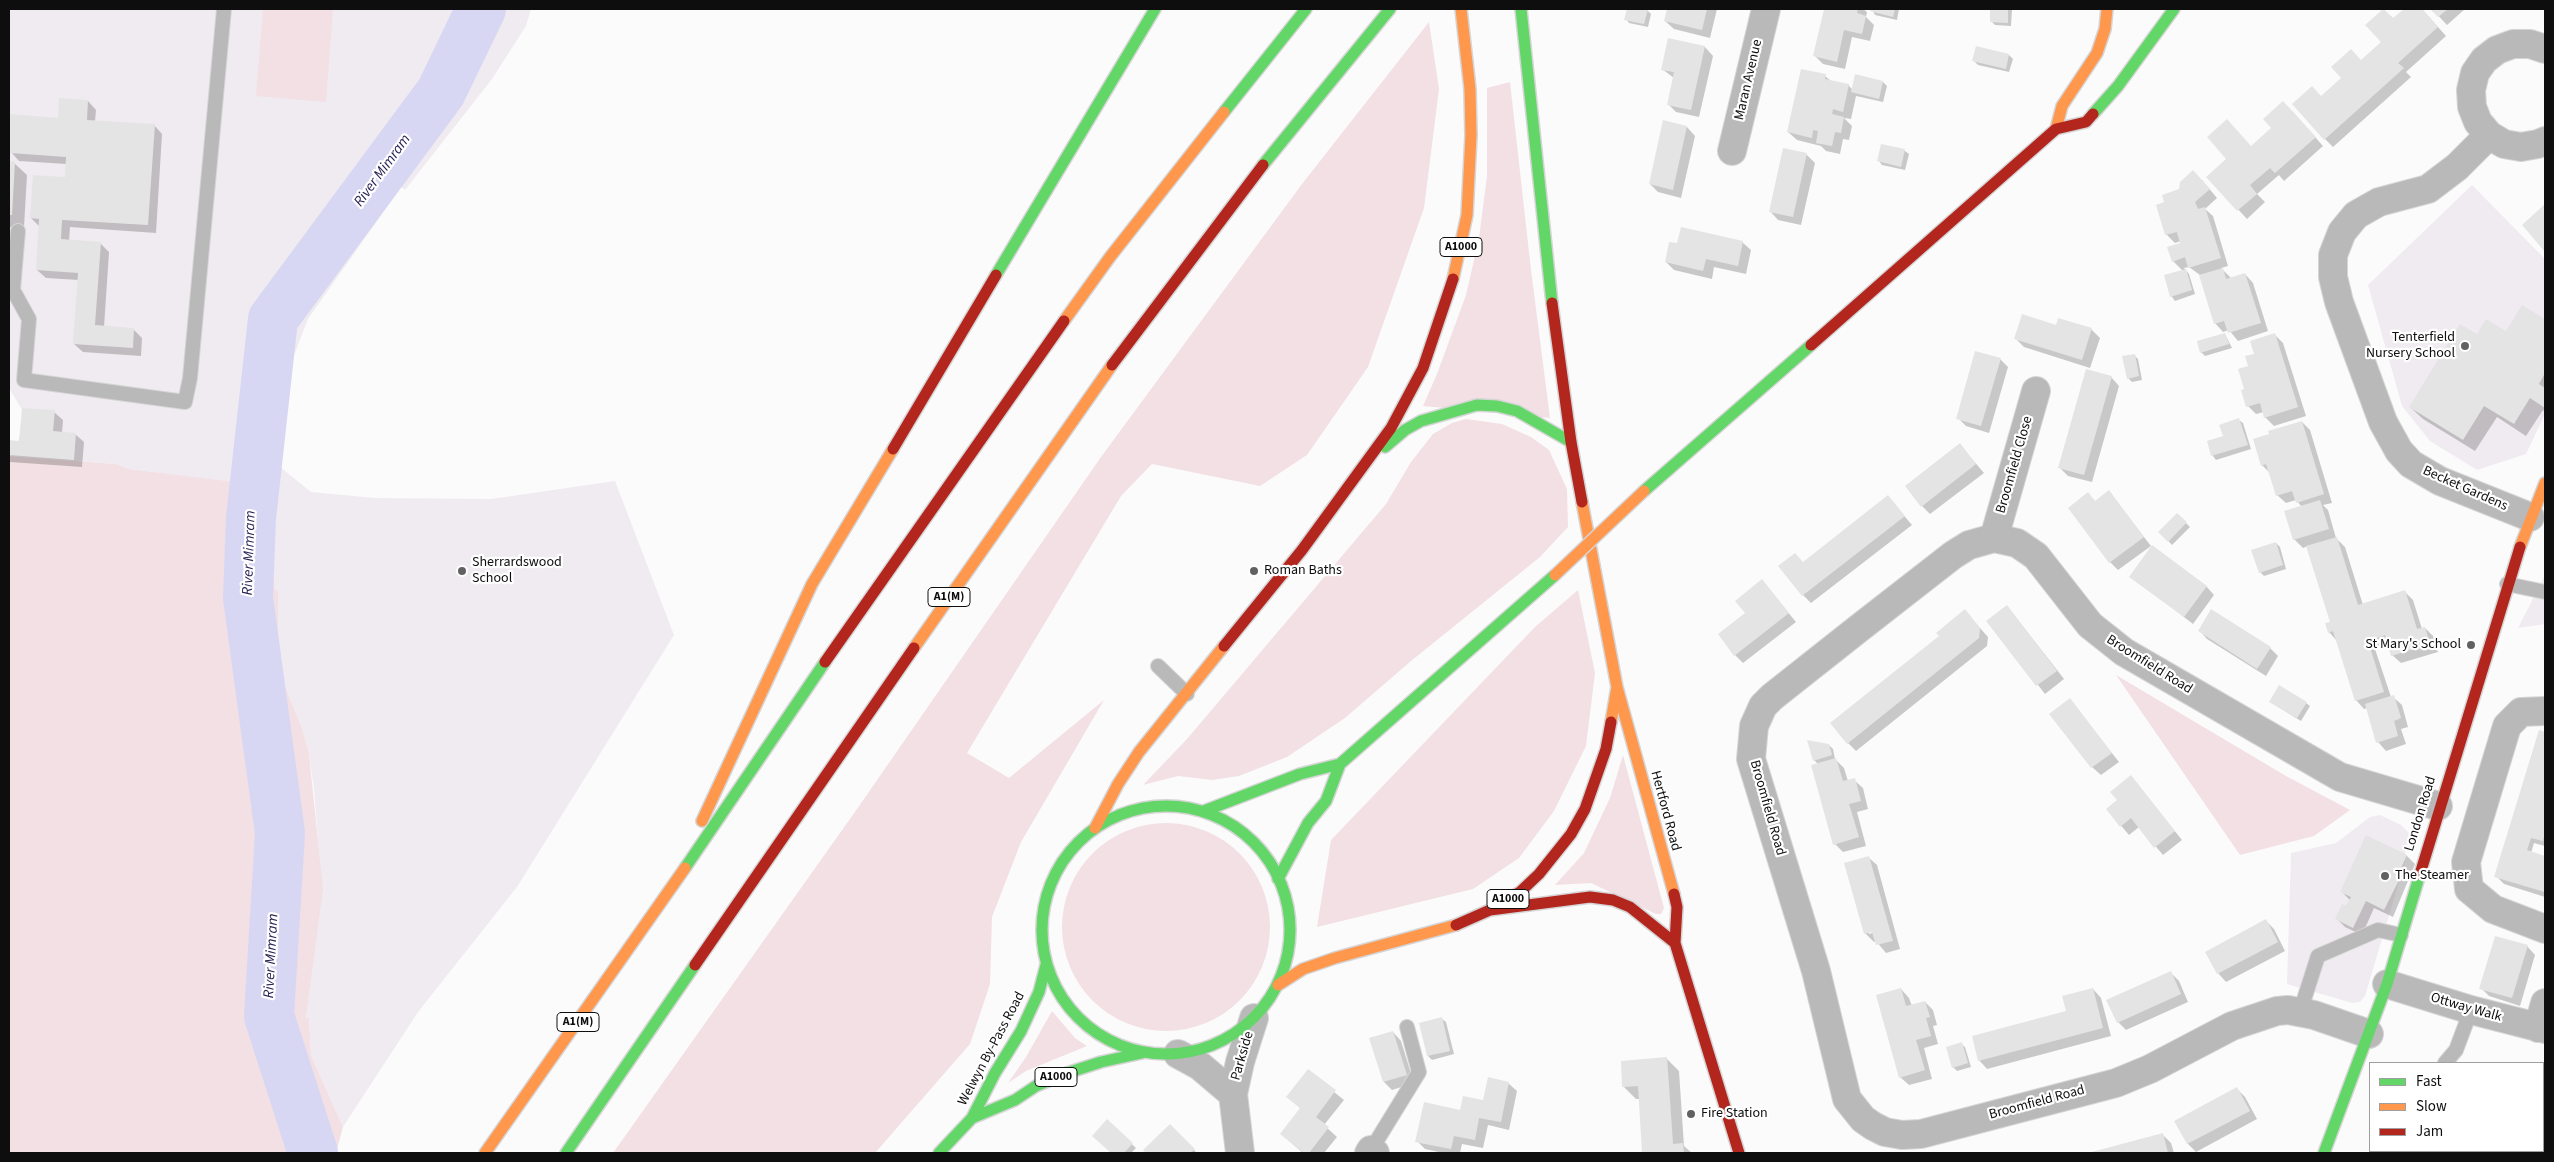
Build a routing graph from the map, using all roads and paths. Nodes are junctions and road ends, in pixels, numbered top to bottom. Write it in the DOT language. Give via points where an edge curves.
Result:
graph roads {
  1 [pos="224,9"];
  2 [pos="1155,9"];
  3 [pos="1390,9"];
  4 [pos="1461,9"];
  5 [pos="1521,9"];
  6 [pos="1766,9"];
  7 [pos="2107,9"];
  8 [pos="2174,9"];
  9 [pos="1303,12"];
  10 [pos="2545,49"];
  11 [pos="2056,129"];
  12 [pos="2489,135"];
  13 [pos="2545,141"];
  14 [pos="1732,151"];
  15 [pos="18,231"];
  16 [pos="2036,391"];
  17 [pos="1571,442"];
  18 [pos="1366,465"];
  19 [pos="2545,483"];
  20 [pos="2530,518"];
  21 [pos="1994,538"];
  22 [pos="2507,584"];
  23 [pos="2545,592"];
  24 [pos="1158,666"];
  25 [pos="1618,687"];
  26 [pos="1187,694"];
  27 [pos="2545,711"];
  28 [pos="1340,764"];
  29 [pos="2438,806"];
  30 [pos="1204,811"];
  31 [pos="1095,828"];
  32 [pos="1278,879"];
  33 [pos="670,890"];
  34 [pos="1490,910"];
  35 [pos="2545,929"];
  36 [pos="2401,935"];
  37 [pos="1675,943"];
  38 [pos="1046,965"];
  39 [pos="2387,984"];
  40 [pos="1278,985"];
  41 [pos="2471,1010"];
  42 [pos="2300,1012"];
  43 [pos="1254,1018"];
  44 [pos="2543,1020"];
  45 [pos="1407,1028"];
  46 [pos="2369,1034"];
  47 [pos="1146,1053"];
  48 [pos="1178,1054"];
  49 [pos="2446,1062"];
  50 [pos="1233,1094"];
  51 [pos="972,1118"];
  52 [pos="1371,1152"];
  53 [pos="486,1153"];
  54 [pos="566,1153"];
  55 [pos="939,1153"];
  56 [pos="1240,1153"];
  57 [pos="1739,1153"];
  58 [pos="2324,1153"];
  1 -- 15 [label="lane" via="190,378 185,402 24,380 29,319 13,290"];
  2 -- 33 [label="main road" via="812,584"];
  3 -- 54 [label="main road, A1(M)" via="1151,311 1010,508"];
  4 -- 18 [label="main road, A1000" via="1470,89 1471,135 1467,215 1460,253 1423,368 1395,421"];
  5 -- 17 [label="main road, A1000" via="1553,313"];
  6 -- 14 [label="street, Maran Avenue"];
  7 -- 11 [label="main road" via="2097,53 2062,106"];
  8 -- 11 [label="main road" via="2118,86 2086,122"];
  9 -- 33 [label="main road, A1(M)" via="1110,257 855,618"];
  10 -- 12 [label="street" via="2530,44 2513,44 2484,60 2475,74 2472,106 2478,122"];
  11 -- 28 [label="main road, bridge" via="1644,491 1555,575"];
  12 -- 13 [label="street" via="2504,144 2521,147"];
  12 -- 20 [label="street, Becket Gardens" via="2457,167 2428,189 2379,202 2356,215 2342,232 2333,255 2333,277 2383,422 2399,451 2411,464 2440,481"];
  16 -- 21 [label="street, Broomfield Close"];
  17 -- 18 [label="main road, A1000" via="1517,411 1477,405 1421,421 1405,430"];
  17 -- 25 [label="main road, A1000"];
  18 -- 26 [label="main road, A1000"];
  19 -- 20 [label="main road, London Road"];
  20 -- 22 [label="main road, London Road"];
  21 -- 29 [label="street, Broomfield Road" via="2017,543 2036,556 2090,625 2124,652 2340,777"];
  21 -- 42 [label="street, Broomfield Road" via="1969,545 1953,555 1858,629 1772,697 1763,706 1754,726 1751,759 1816,970 1847,1099 1854,1111 1885,1132 1921,1134 2116,1082 2150,1069 2232,1026 2277,1011"];
  22 -- 23 [label="lane"];
  22 -- 29 [label="main road, London Road"];
  24 -- 26 [label="lane"];
  25 -- 34 [label="main road, A1000" via="1606,749 1585,809 1571,834 1520,892"];
  25 -- 37 [label="main road, Hertford Road" via="1677,907"];
  26 -- 31 [label="main road, A1000" via="1139,752"];
  27 -- 35 [label="street" via="2522,712 2507,726 2466,862 2469,889 2493,910"];
  28 -- 30 [label="main road" via="1300,774"];
  28 -- 32 [label="main road" via="1326,801 1308,823"];
  29 -- 36 [label="main road, London Road"];
  30 -- 31 [label="main road" via="1164,806 1141,808"];
  30 -- 32 [label="main road" via="1230,824 1248,839 1265,857"];
  31 -- 38 [label="main road" via="1075,844 1059,865 1048,888 1042,914"];
  32 -- 40 [label="main road" via="1286,898 1290,928 1288,957"];
  33 -- 53 [label="main road, A1(M)"];
  34 -- 37 [label="main road" via="1590,897 1613,900 1630,907"];
  34 -- 40 [label="main road, A1000" via="1455,925 1303,969"];
  36 -- 39 [label="main road, London Road"];
  36 -- 42 [label="lane" via="2378,930 2318,956"];
  37 -- 57 [label="main road, Hertford Road"];
  38 -- 47 [label="main road" via="1061,997 1084,1023 1113,1043"];
  38 -- 51 [label="main road, Welwyn By-Pass Road / A1000" via="1039,992 1021,1031"];
  39 -- 41 [label="street, Ottway Walk"];
  39 -- 46 [label="main road, London Road"];
  40 -- 43 [label="main road"];
  41 -- 44 [label="street, Ottway Walk"];
  41 -- 49 [label="lane" via="2456,1050"];
  42 -- 46 [label="street, Broomfield Road"];
  43 -- 48 [label="main road" via="1219,1043"];
  43 -- 50 [label="street, Parkside"];
  45 -- 52 [label="lane" via="1419,1072"];
  46 -- 58 [label="main road, London Road"];
  47 -- 48 [label="main road"];
  47 -- 51 [label="main road, Welwyn By-Pass Road / A1000" via="1066,1072 1015,1100"];
  48 -- 50 [label="street, Parkside" via="1200,1066"];
  50 -- 56 [label="street, Parkside"];
  51 -- 55 [label="main road, Welwyn By-Pass Road / A1000"];
}
